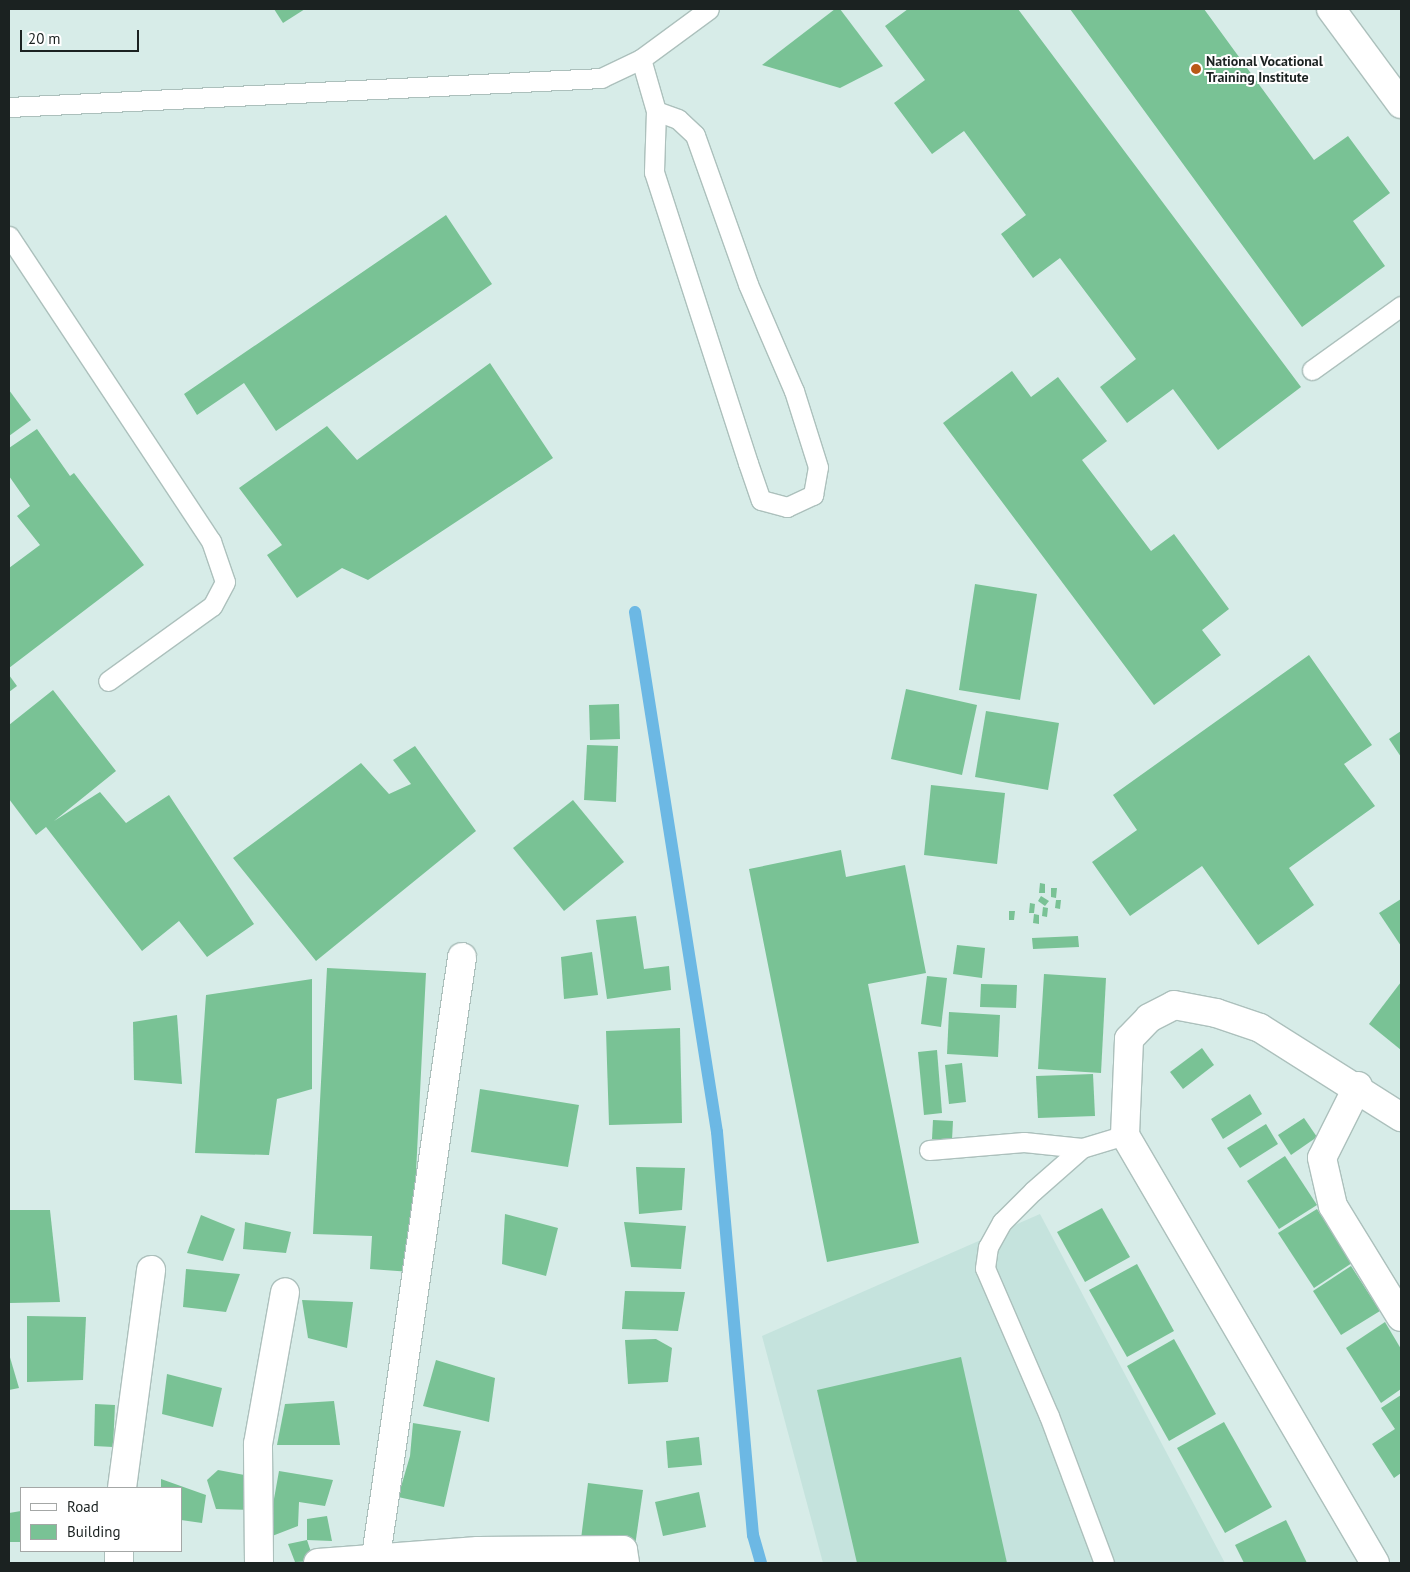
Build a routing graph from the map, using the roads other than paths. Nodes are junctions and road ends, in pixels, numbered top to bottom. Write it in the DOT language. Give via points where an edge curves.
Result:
graph roads {
  1 [pos="709,9"];
  2 [pos="1331,9"];
  3 [pos="641,59"];
  4 [pos="1401,104"];
  5 [pos="9,107"];
  6 [pos="656,111"];
  7 [pos="9,236"];
  8 [pos="1401,306"];
  9 [pos="1312,370"];
  10 [pos="108,681"];
  11 [pos="462,957"];
  12 [pos="1358,1086"];
  13 [pos="1401,1117"];
  14 [pos="1125,1136"];
  15 [pos="1082,1148"];
  16 [pos="929,1150"];
  17 [pos="151,1270"];
  18 [pos="284,1292"];
  19 [pos="1401,1317"];
  20 [pos="122,1487"];
  21 [pos="376,1557"];
  22 [pos="479,1557"];
  23 [pos="624,1557"];
  24 [pos="260,1563"];
  25 [pos="319,1563"];
  26 [pos="1104,1563"];
  27 [pos="1375,1563"];
  1 -- 3 [label="lane"];
  2 -- 4 [label="street"];
  3 -- 5 [label="lane" via="601,78 565,82"];
  3 -- 6 [label="lane"];
  6 -- 6 [label="lane" via="654,172 748,463 761,500 788,507 813,495 818,467 794,390 748,284 695,135 678,119"];
  7 -- 10 [label="lane" via="212,541 225,582 212,606"];
  8 -- 9 [label="lane"];
  11 -- 21 [label="street"];
  12 -- 13 [label="street"];
  12 -- 14 [label="street" via="1260,1028 1174,1005 1149,1018 1129,1039"];
  12 -- 19 [label="street" via="1322,1158 1333,1206"];
  14 -- 15 [label="lane"];
  14 -- 27 [label="street"];
  15 -- 16 [label="lane" via="1024,1142"];
  15 -- 26 [label="lane" via="1002,1222 988,1247 985,1268 1049,1416"];
  17 -- 20 [label="street"];
  18 -- 24 [label="street" via="258,1444"];
  21 -- 22 [label="street"];
  21 -- 25 [label="street"];
  22 -- 23 [label="street"];
}
